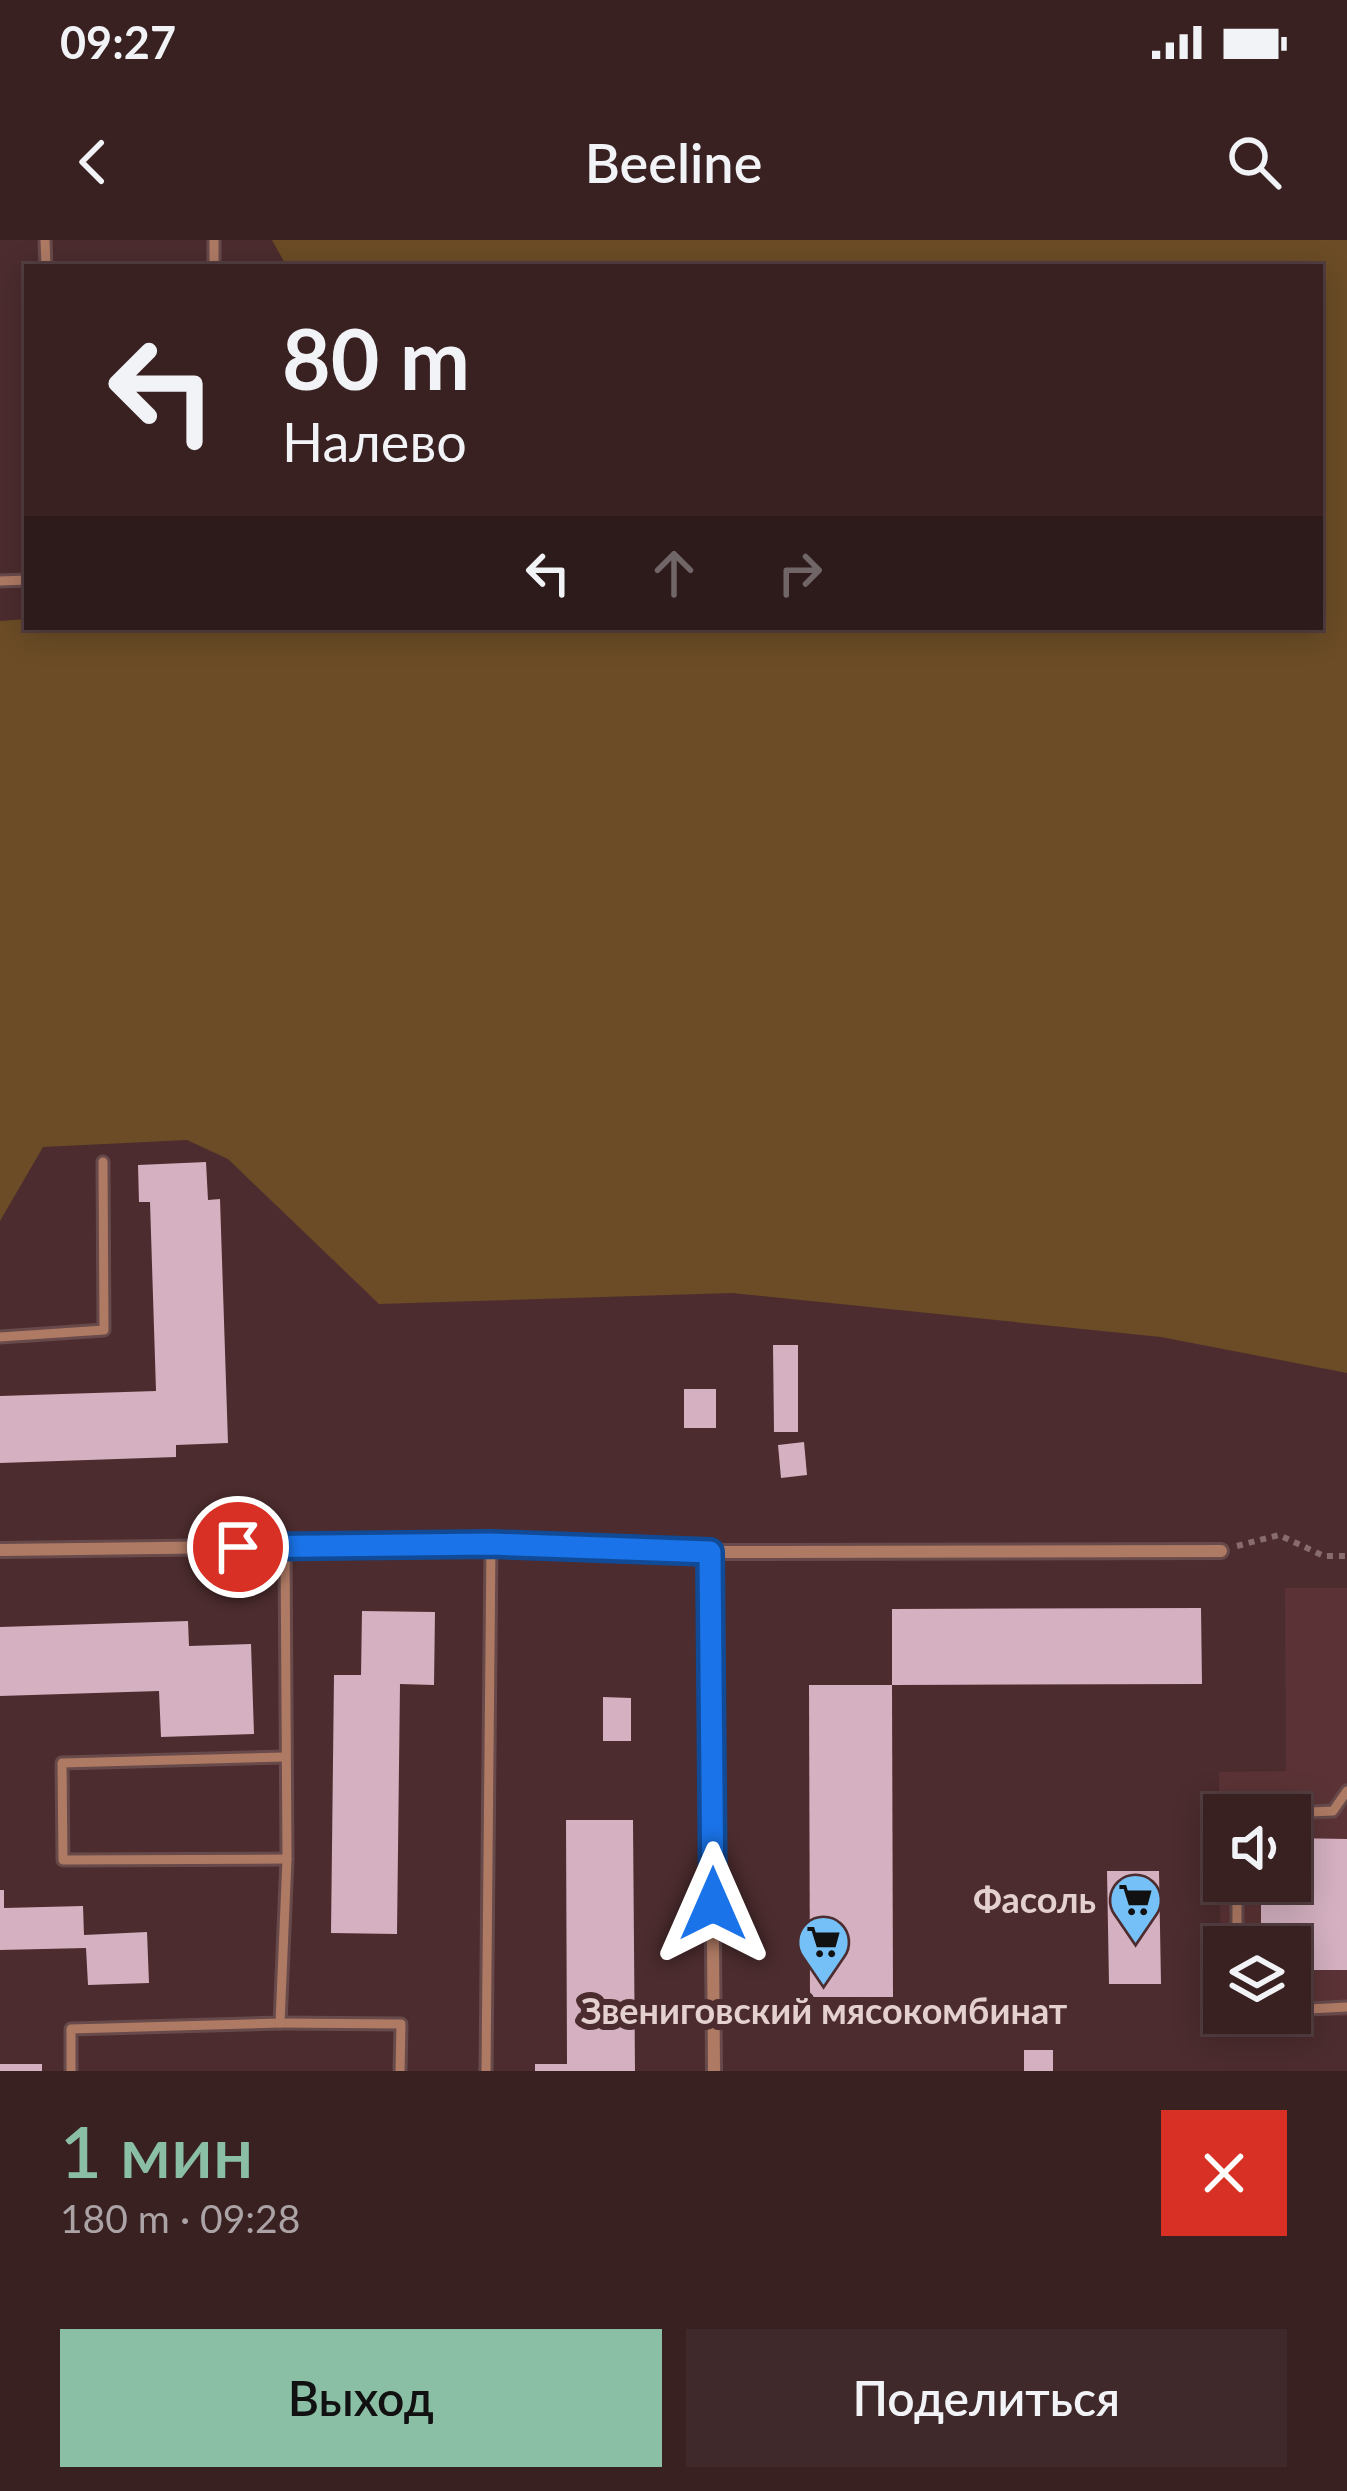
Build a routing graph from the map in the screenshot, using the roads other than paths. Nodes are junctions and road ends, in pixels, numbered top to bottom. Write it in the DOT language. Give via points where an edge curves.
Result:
graph roads {
  1 [pos="103,1162"];
  2 [pos="0,1337"];
  3 [pos="491,1544"];
  4 [pos="285,1546"];
  5 [pos="0,1550"];
  6 [pos="1221,1551"];
  7 [pos="710,1552"];
  8 [pos="285,1756"];
  9 [pos="1347,1791"];
  10 [pos="1311,1812"];
  11 [pos="287,1859"];
  12 [pos="1347,2008"];
  13 [pos="1311,2009"];
  14 [pos="280,2023"];
  15 [pos="71,2071"];
  16 [pos="400,2071"];
  17 [pos="486,2071"];
  18 [pos="714,2071"];
  1 -- 2 [label="lane" via="104,1330"];
  3 -- 4 [label="street"];
  3 -- 7 [label="street"];
  3 -- 17 [label="lane"];
  4 -- 5 [label="street"];
  4 -- 8 [label="lane"];
  6 -- 7 [label="street"];
  7 -- 18 [label="street"];
  8 -- 11 [label="lane"];
  8 -- 11 [label="lane" via="62,1763 64,1860"];
  9 -- 10 [label="lane" via="1333,1811"];
  11 -- 14 [label="lane"];
  12 -- 13 [label="lane"];
  14 -- 15 [label="lane" via="70,2029"];
  14 -- 16 [label="lane" via="401,2024"];
}
